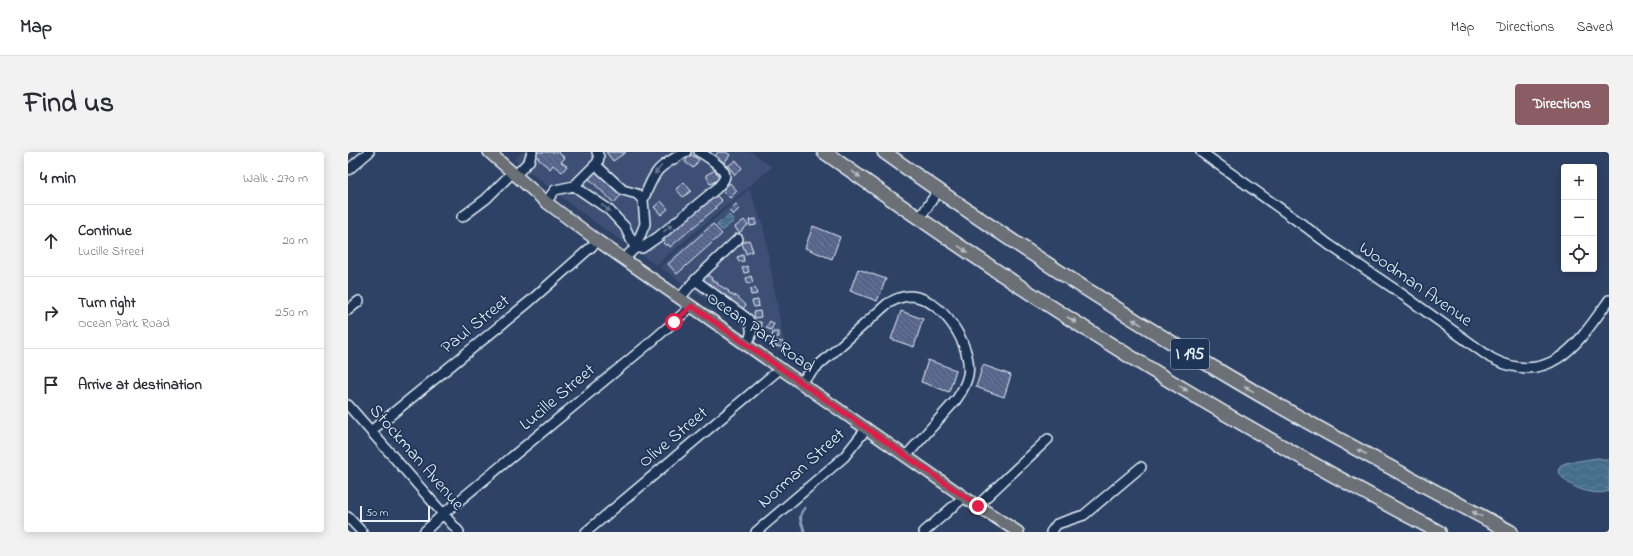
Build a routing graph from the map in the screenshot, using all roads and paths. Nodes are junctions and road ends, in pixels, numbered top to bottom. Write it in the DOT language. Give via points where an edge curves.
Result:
graph roads {
  1 [pos="369,152"];
  2 [pos="489,152"];
  3 [pos="597,152"];
  4 [pos="686,152"];
  5 [pos="699,152"];
  6 [pos="824,152"];
  7 [pos="884,152"];
  8 [pos="1201,152"];
  9 [pos="532,154"];
  10 [pos="596,165"];
  11 [pos="348,170"];
  12 [pos="514,175"];
  13 [pos="574,186"];
  14 [pos="938,191"];
  15 [pos="643,200"];
  16 [pos="546,202"];
  17 [pos="462,217"];
  18 [pos="919,219"];
  19 [pos="738,238"];
  20 [pos="598,241"];
  21 [pos="636,248"];
  22 [pos="624,259"];
  23 [pos="695,280"];
  24 [pos="680,298"];
  25 [pos="1609,300"];
  26 [pos="359,301"];
  27 [pos="692,306"];
  28 [pos="348,310"];
  29 [pos="746,344"];
  30 [pos="781,368"];
  31 [pos="800,382"];
  32 [pos="348,405"];
  33 [pos="867,428"];
  34 [pos="371,431"];
  35 [pos="1048,439"];
  36 [pos="906,456"];
  37 [pos="1141,467"];
  38 [pos="964,497"];
  39 [pos="978,506"];
  40 [pos="443,514"];
  41 [pos="348,517"];
  42 [pos="362,532"];
  43 [pos="424,532"];
  44 [pos="459,532"];
  45 [pos="586,532"];
  46 [pos="756,532"];
  47 [pos="924,532"];
  48 [pos="1018,532"];
  49 [pos="1051,532"];
  50 [pos="1439,532"];
  51 [pos="1511,532"];
  1 -- 11 [label="street"];
  2 -- 12 [label="main road, Ocean Park Road"];
  3 -- 10 [label="street"];
  4 -- 15 [label="street, one-way" via="657,170"];
  21 -- 5 [label="street, one-way" via="642,248 658,237 724,180 724,172 717,164"];
  6 -- 18 [label="highway, I 195, one-way"];
  7 -- 14 [label="highway, I 195"];
  8 -- 25 [label="street, Woodman Avenue" via="1491,358 1506,364 1522,368 1548,364 1561,358 1582,336"];
  9 -- 12 [label="street" via="529,161"];
  10 -- 13 [label="street"];
  10 -- 15 [label="street" via="623,190 637,194"];
  12 -- 16 [label="main road, Ocean Park Road"];
  12 -- 17 [label="street"];
  13 -- 16 [label="street" via="556,190"];
  13 -- 21 [label="street, one-way" via="608,209 625,227"];
  14 -- 18 [label="street"];
  51 -- 14 [label="highway, I 195, one-way" via="1243,385 1118,310"];
  15 -- 21 [label="street" via="645,224"];
  16 -- 20 [label="main road, Ocean Park Road"];
  18 -- 50 [label="highway, I 195, one-way" via="1087,329 1209,404 1336,477"];
  19 -- 23 [label="street"];
  20 -- 22 [label="main road, Ocean Park Road"];
  20 -- 34 [label="street, Paul Street" via="529,302"];
  21 -- 22 [label="street"];
  22 -- 24 [label="main road, Ocean Park Road"];
  23 -- 24 [label="street"];
  23 -- 29 [label="street" via="748,319 752,334"];
  24 -- 27 [label="main road, Ocean Park Road"];
  26 -- 28 [label="street"];
  27 -- 29 [label="main road, Ocean Park Road"];
  27 -- 40 [label="street, Lucille Street"];
  29 -- 30 [label="main road, Ocean Park Road"];
  30 -- 31 [label="main road, Ocean Park Road"];
  30 -- 45 [label="street, Olive Street"];
  31 -- 33 [label="main road, Ocean Park Road"];
  31 -- 36 [label="street" via="890,302 909,296 932,304 950,320 961,340 967,358 968,375 956,400"];
  32 -- 34 [label="street, Stockman Avenue"];
  33 -- 36 [label="main road, Ocean Park Road"];
  33 -- 46 [label="street, Norman Street" via="844,457"];
  34 -- 40 [label="street, Stockman Avenue"];
  35 -- 39 [label="street"];
  36 -- 38 [label="main road, Ocean Park Road"];
  37 -- 49 [label="street" via="1084,515 1057,524"];
  38 -- 39 [label="main road, Ocean Park Road"];
  38 -- 47 [label="street"];
  39 -- 48 [label="main road, Ocean Park Road"];
  40 -- 43 [label="street, Lucille Street"];
  40 -- 44 [label="street, Stockman Avenue"];
  41 -- 42 [label="street"];
}
